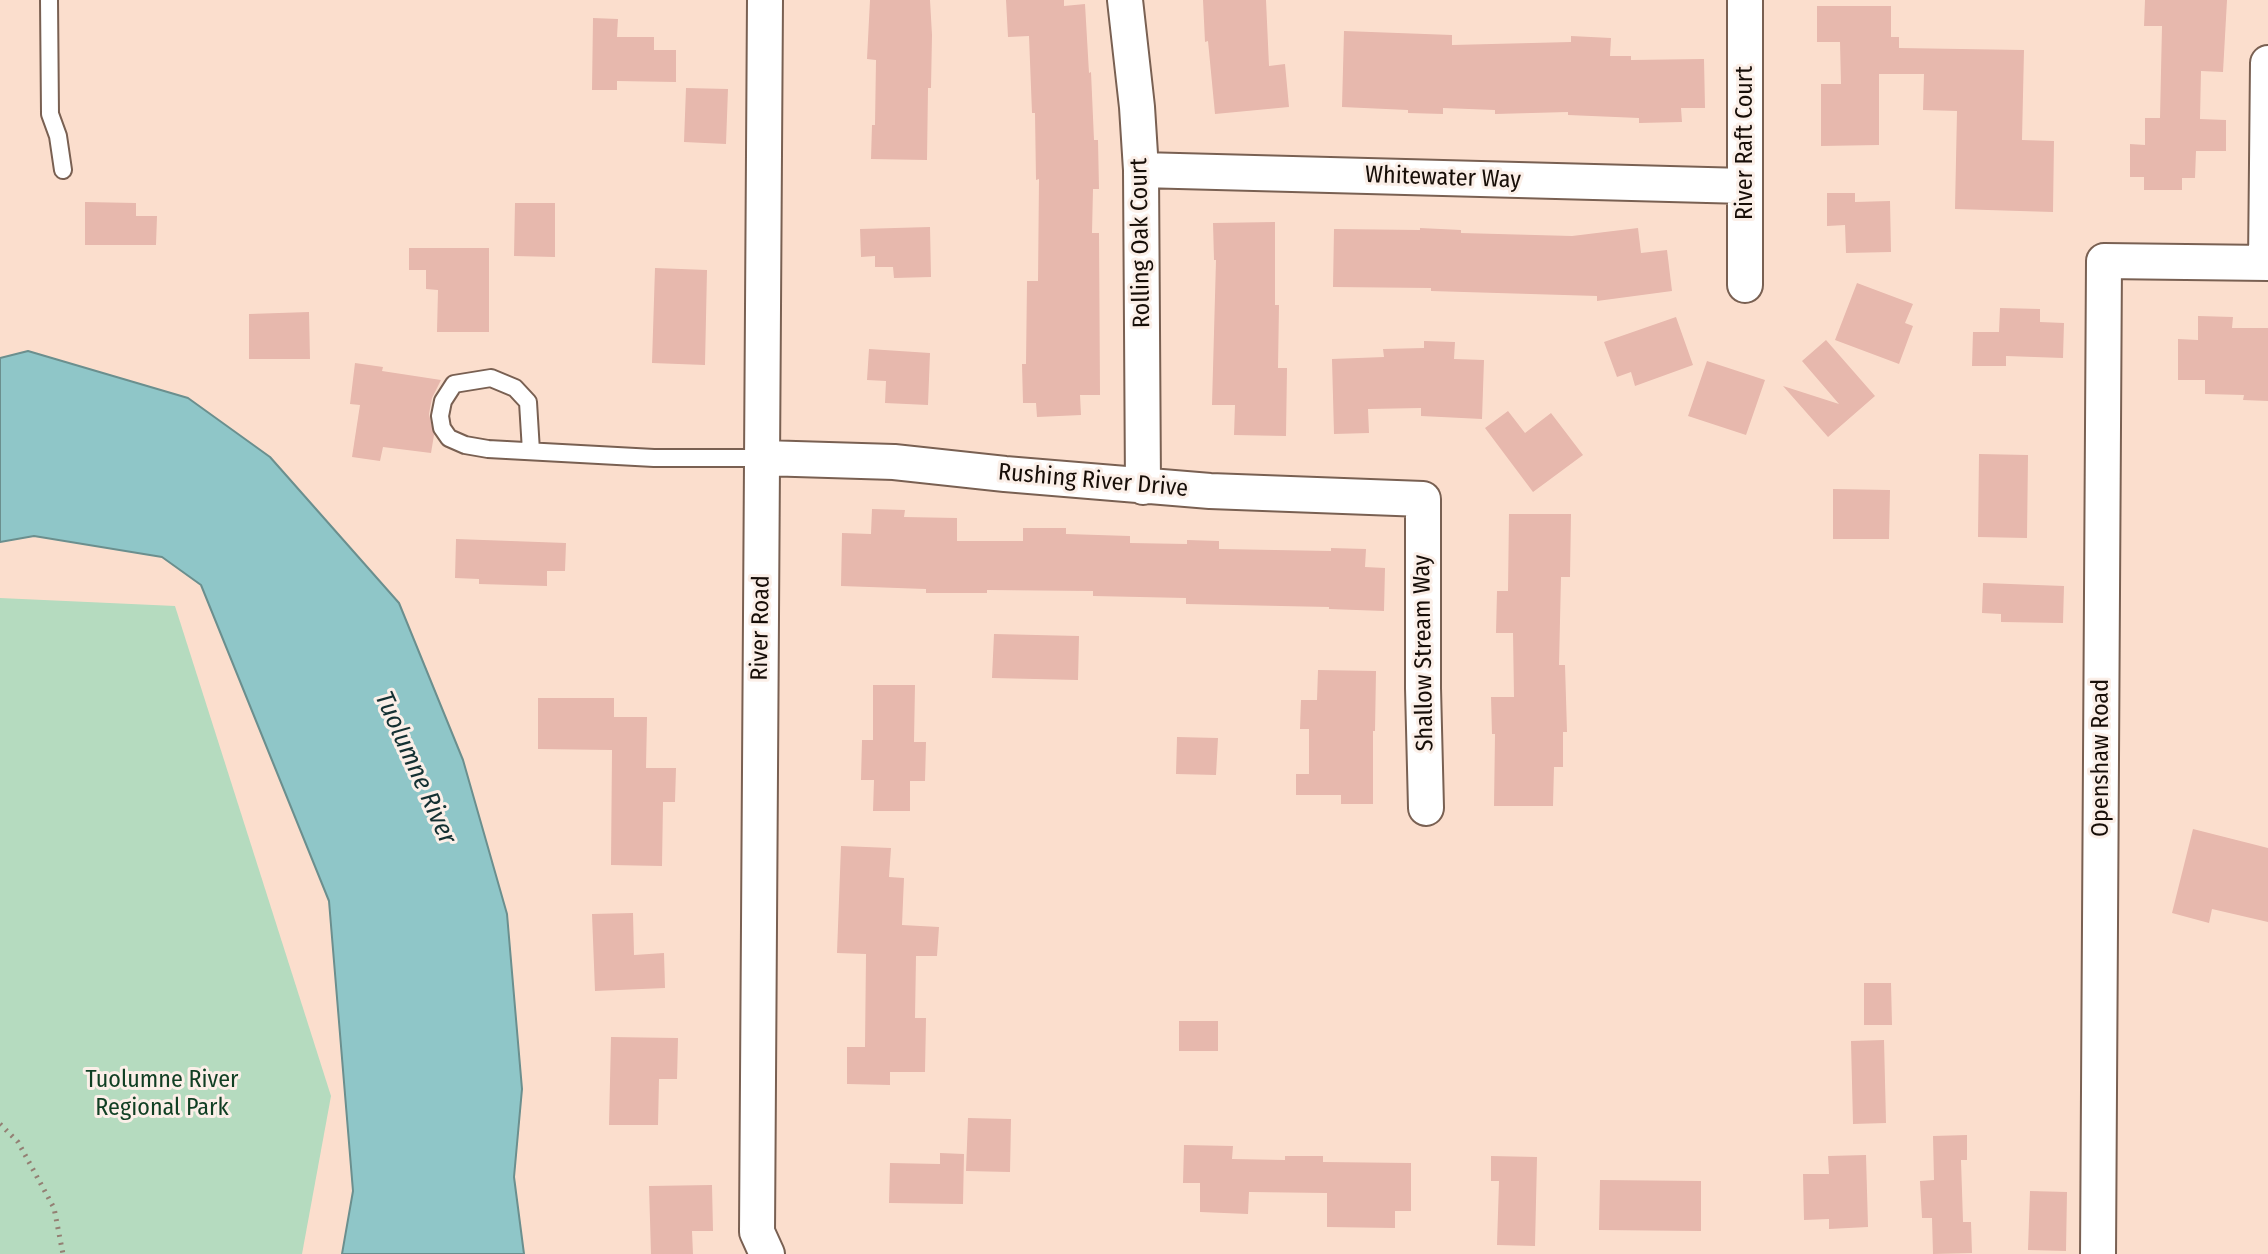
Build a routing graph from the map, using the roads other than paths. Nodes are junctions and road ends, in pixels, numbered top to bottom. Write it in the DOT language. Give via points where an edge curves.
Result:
graph roads {
  1 [pos="49,0"];
  2 [pos="765,0"];
  3 [pos="1125,0"];
  4 [pos="1745,0"];
  5 [pos="2268,63"];
  6 [pos="63,170"];
  7 [pos="1141,170"];
  8 [pos="1745,186"];
  9 [pos="2267,263"];
  10 [pos="1745,285"];
  11 [pos="531,451"];
  12 [pos="763,458"];
  13 [pos="1143,487"];
  14 [pos="1423,499"];
  15 [pos="1426,808"];
  16 [pos="767,1254"];
  17 [pos="2098,1254"];
  1 -- 6 [label="lane" via="50,114"];
  2 -- 12 [label="street, River Road"];
  3 -- 7 [label="street, Rolling Oak Court"];
  4 -- 8 [label="street, River Raft Court"];
  5 -- 9 [label="street"];
  7 -- 8 [label="street, Whitewater Way"];
  7 -- 13 [label="street, Rolling Oak Court"];
  8 -- 10 [label="street, River Raft Court"];
  9 -- 17 [label="street, Openshaw Road" via="2104,261"];
  11 -- 11 [label="lane" via="488,449 449,438 440,416 454,384 491,378 515,388 528,402"];
  11 -- 12 [label="lane"];
  12 -- 13 [label="street, Rushing River Drive" via="894,462"];
  12 -- 16 [label="street, River Road" via="757,1232"];
  13 -- 14 [label="street, Rushing River Drive"];
  14 -- 15 [label="street, Shallow Stream Way"];
}
